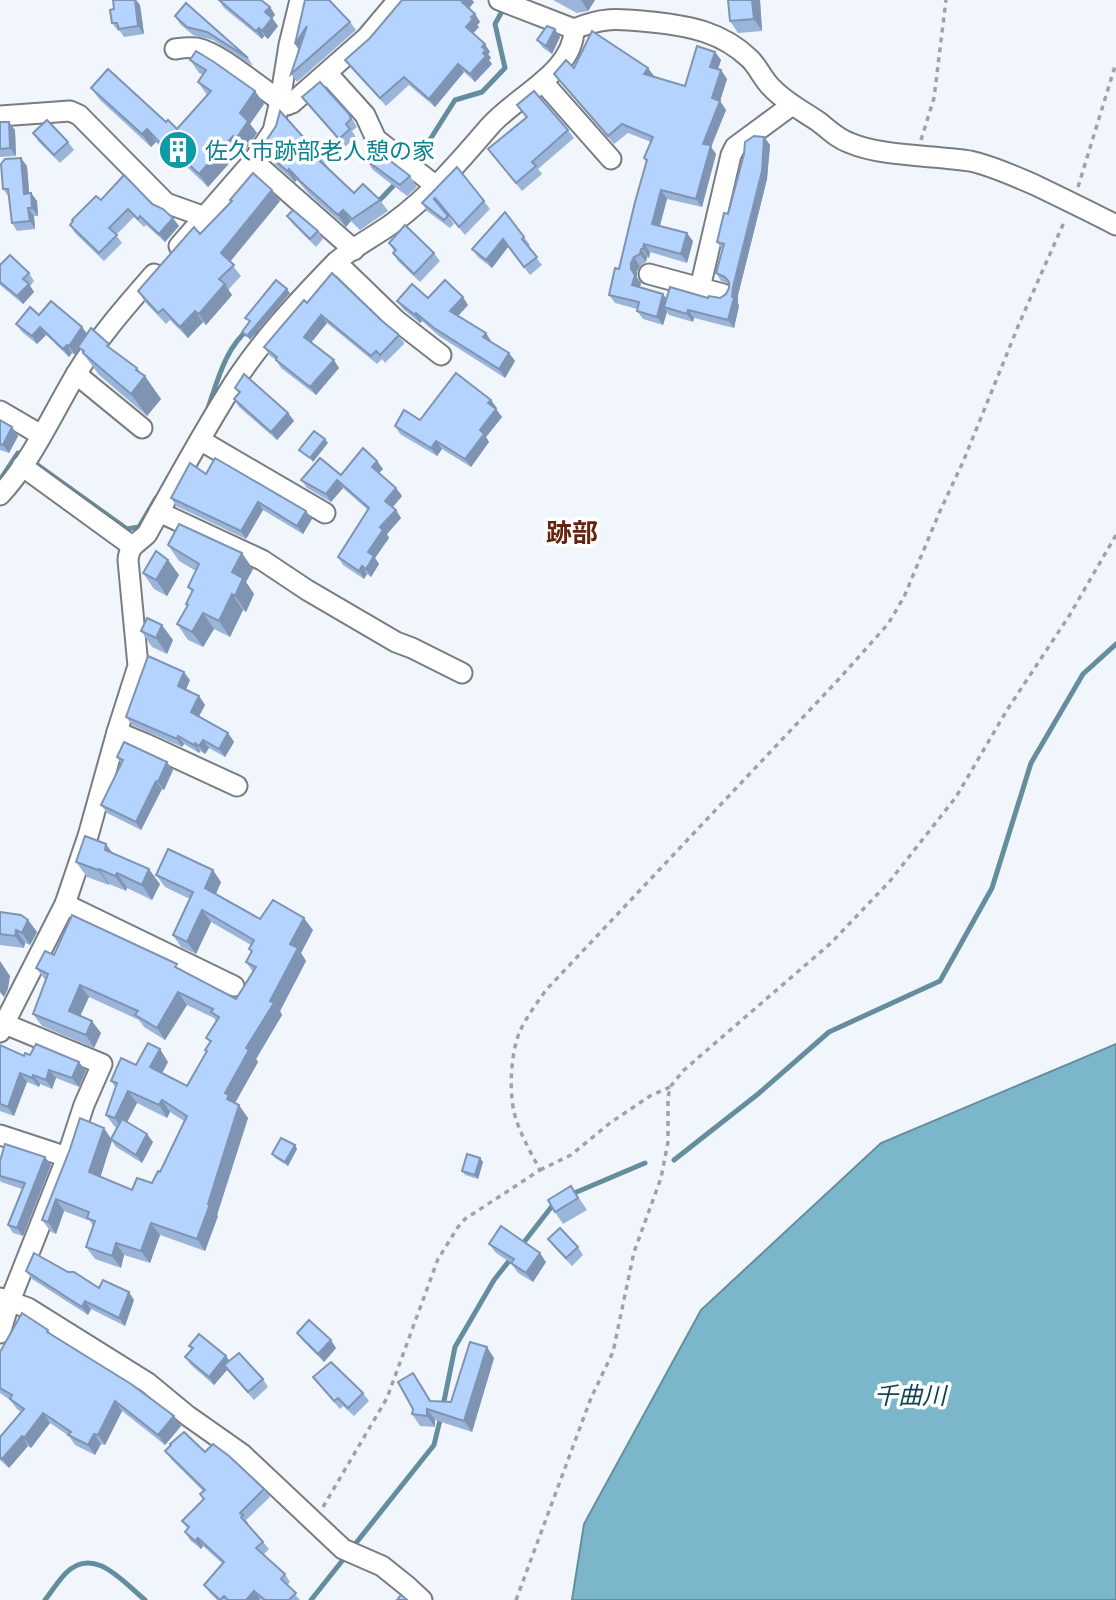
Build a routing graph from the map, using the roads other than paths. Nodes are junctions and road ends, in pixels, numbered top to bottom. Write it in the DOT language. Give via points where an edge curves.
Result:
graph roads {
  1 [pos="300,0"];
  2 [pos="398,0"];
  3 [pos="503,2"];
  4 [pos="574,29"];
  5 [pos="175,49"];
  6 [pos="327,73"];
  7 [pos="543,82"];
  8 [pos="280,101"];
  9 [pos="792,105"];
  10 [pos="0,116"];
  11 [pos="611,159"];
  12 [pos="253,161"];
  13 [pos="436,186"];
  14 [pos="205,216"];
  15 [pos="1116,225"];
  16 [pos="347,245"];
  17 [pos="336,262"];
  18 [pos="649,274"];
  19 [pos="700,288"];
  20 [pos="723,294"];
  21 [pos="441,355"];
  22 [pos="76,374"];
  23 [pos="0,411"];
  24 [pos="142,428"];
  25 [pos="200,440"];
  26 [pos="30,453"];
  27 [pos="0,495"];
  28 [pos="159,512"];
  29 [pos="325,513"];
  30 [pos="132,546"];
  31 [pos="462,673"];
  32 [pos="117,732"];
  33 [pos="237,786"];
  34 [pos="65,904"];
  35 [pos="234,986"];
  36 [pos="2,1028"];
  37 [pos="0,1135"];
  38 [pos="67,1157"];
  39 [pos="5,1300"];
  40 [pos="0,1333"];
  41 [pos="422,1600"];
  1 -- 8 [label="street"];
  2 -- 6 [label="street" via="366,38"];
  3 -- 4 [label="street"];
  4 -- 7 [label="street" via="574,40 561,63"];
  4 -- 9 [label="street" via="620,19 710,33 750,58 770,87"];
  5 -- 8 [label="street" via="199,48 216,56"];
  6 -- 8 [label="street" via="292,103"];
  6 -- 13 [label="street" via="365,116 376,139"];
  7 -- 11 [label="street"];
  7 -- 13 [label="street" via="499,116"];
  8 -- 12 [label="street" via="273,131"];
  9 -- 15 [label="street" via="848,143 989,166"];
  9 -- 19 [label="street" via="734,147"];
  10 -- 14 [label="street" via="70,111 79,115 166,203"];
  12 -- 14 [label="street"];
  12 -- 16 [label="street"];
  13 -- 16 [label="street" via="394,222"];
  14 -- 22 [label="street" via="121,312"];
  16 -- 17 [label="street"];
  17 -- 21 [label="street" via="396,320"];
  17 -- 25 [label="street" via="277,325 235,381"];
  18 -- 19 [label="street"];
  19 -- 20 [label="street"];
  22 -- 24 [label="street"];
  22 -- 26 [label="street"];
  23 -- 26 [label="street"];
  25 -- 28 [label="street"];
  25 -- 29 [label="street"];
  26 -- 27 [label="street"];
  26 -- 30 [label="street"];
  28 -- 30 [label="street" via="147,534"];
  28 -- 31 [label="street" via="262,561 396,642"];
  30 -- 32 [label="street" via="128,560 138,666"];
  32 -- 33 [label="street"];
  32 -- 34 [label="street"];
  34 -- 35 [label="street"];
  34 -- 36 [label="street"];
  36 -- 38 [label="street" via="102,1064"];
  37 -- 38 [label="street"];
  38 -- 39 [label="street"];
  39 -- 40 [label="street"];
  39 -- 41 [label="street" via="28,1308 148,1383 242,1454 352,1553 382,1566"];
}
